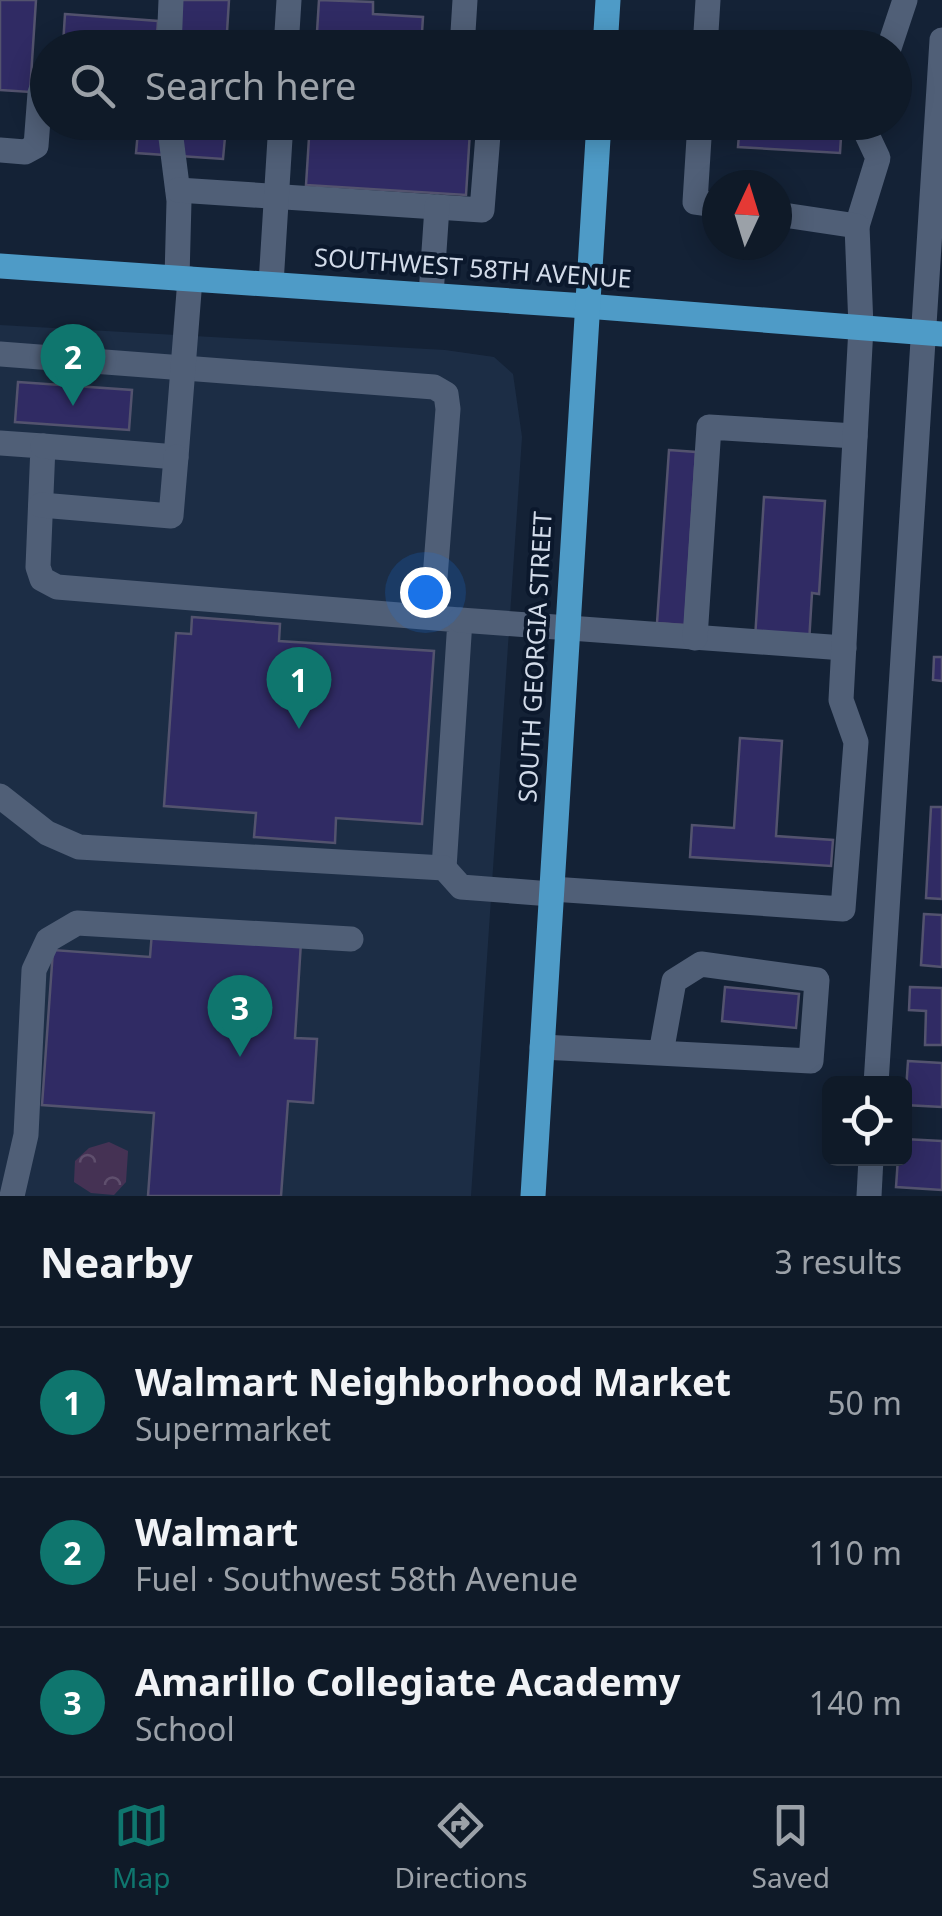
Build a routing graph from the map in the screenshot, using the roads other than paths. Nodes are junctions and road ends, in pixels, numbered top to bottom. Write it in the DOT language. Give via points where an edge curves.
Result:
graph roads {
  1 [pos="172,0"];
  2 [pos="289,0"];
  3 [pos="465,0"];
  4 [pos="608,0"];
  5 [pos="708,0"];
  6 [pos="905,0"];
  7 [pos="170,30"];
  8 [pos="287,30"];
  9 [pos="463,30"];
  10 [pos="606,30"];
  11 [pos="706,30"];
  12 [pos="895,30"];
  13 [pos="942,40"];
  14 [pos="36,140"];
  15 [pos="171,140"];
  16 [pos="280,140"];
  17 [pos="488,140"];
  18 [pos="599,140"];
  19 [pos="699,140"];
  20 [pos="870,140"];
  21 [pos="0,150"];
  22 [pos="178,190"];
  23 [pos="277,196"];
  24 [pos="702,203"];
  25 [pos="437,207"];
  26 [pos="792,216"];
  27 [pos="857,226"];
  28 [pos="0,266"];
  29 [pos="183,278"];
  30 [pos="271,284"];
  31 [pos="431,295"];
  32 [pos="586,306"];
  33 [pos="861,328"];
  34 [pos="934,333"];
  35 [pos="0,354"];
  36 [pos="183,368"];
  37 [pos="855,436"];
  38 [pos="0,442"];
  39 [pos="44,446"];
  40 [pos="176,457"];
  41 [pos="41,505"];
  42 [pos="432,617"];
  43 [pos="460,620"];
  44 [pos="567,629"];
  45 [pos="695,638"];
  46 [pos="844,648"];
  47 [pos="0,796"];
  48 [pos="444,868"];
  49 [pos="551,892"];
  50 [pos="351,939"];
  51 [pos="542,1047"];
  52 [pos="661,1053"];
  53 [pos="877,1076"];
  54 [pos="871,1166"];
  55 [pos="12,1196"];
  56 [pos="533,1196"];
  57 [pos="869,1196"];
  1 -- 7 [label="lane"];
  2 -- 8 [label="lane"];
  3 -- 9 [label="lane"];
  4 -- 10 [label="main road"];
  5 -- 11 [label="lane"];
  6 -- 12 [label="lane"];
  13 -- 34 [label="lane"];
  14 -- 21 [label="lane" via="25,152"];
  15 -- 22 [label="lane"];
  16 -- 23 [label="lane"];
  17 -- 25 [label="lane" via="482,210"];
  18 -- 32 [label="main road, SOUTH GEORGIA STREET"];
  19 -- 24 [label="lane" via="696,202"];
  20 -- 27 [label="lane" via="878,158"];
  22 -- 23 [label="lane"];
  22 -- 29 [label="lane"];
  23 -- 25 [label="lane"];
  23 -- 30 [label="lane"];
  25 -- 31 [label="lane"];
  26 -- 27 [label="lane"];
  27 -- 33 [label="lane"];
  28 -- 29 [label="main road, SOUTHWEST 58TH AVENUE"];
  29 -- 30 [label="main road, SOUTHWEST 58TH AVENUE"];
  29 -- 36 [label="lane"];
  30 -- 31 [label="main road, SOUTHWEST 58TH AVENUE"];
  31 -- 32 [label="main road, SOUTHWEST 58TH AVENUE"];
  32 -- 33 [label="main road, SOUTHWEST 58TH AVENUE"];
  32 -- 44 [label="main road, SOUTH GEORGIA STREET"];
  33 -- 34 [label="main road, SOUTHWEST 58TH AVENUE"];
  33 -- 37 [label="lane"];
  34 -- 53 [label="lane"];
  35 -- 36 [label="lane"];
  36 -- 40 [label="lane"];
  36 -- 42 [label="lane" via="434,387 446,394"];
  37 -- 45 [label="lane" via="709,427"];
  37 -- 46 [label="lane"];
  38 -- 39 [label="lane"];
  39 -- 40 [label="lane"];
  39 -- 41 [label="lane"];
  40 -- 41 [label="lane" via="170,516"];
  41 -- 42 [label="lane" via="38,566 42,579 57,587"];
  42 -- 43 [label="lane"];
  43 -- 44 [label="lane"];
  43 -- 48 [label="lane"];
  44 -- 45 [label="lane"];
  44 -- 49 [label="main road, SOUTH GEORGIA STREET"];
  45 -- 46 [label="lane"];
  46 -- 49 [label="lane" via="841,700 856,742 843,909"];
  47 -- 48 [label="lane" via="79,847"];
  48 -- 49 [label="lane" via="461,887"];
  49 -- 51 [label="main road, SOUTH GEORGIA STREET"];
  50 -- 55 [label="lane" via="77,923 48,940 34,970 26,1135"];
  51 -- 52 [label="lane"];
  51 -- 56 [label="main road, SOUTH GEORGIA STREET"];
  52 -- 52 [label="lane" via="811,1061 817,980 701,964 674,982"];
  54 -- 57 [label="lane"];
}
